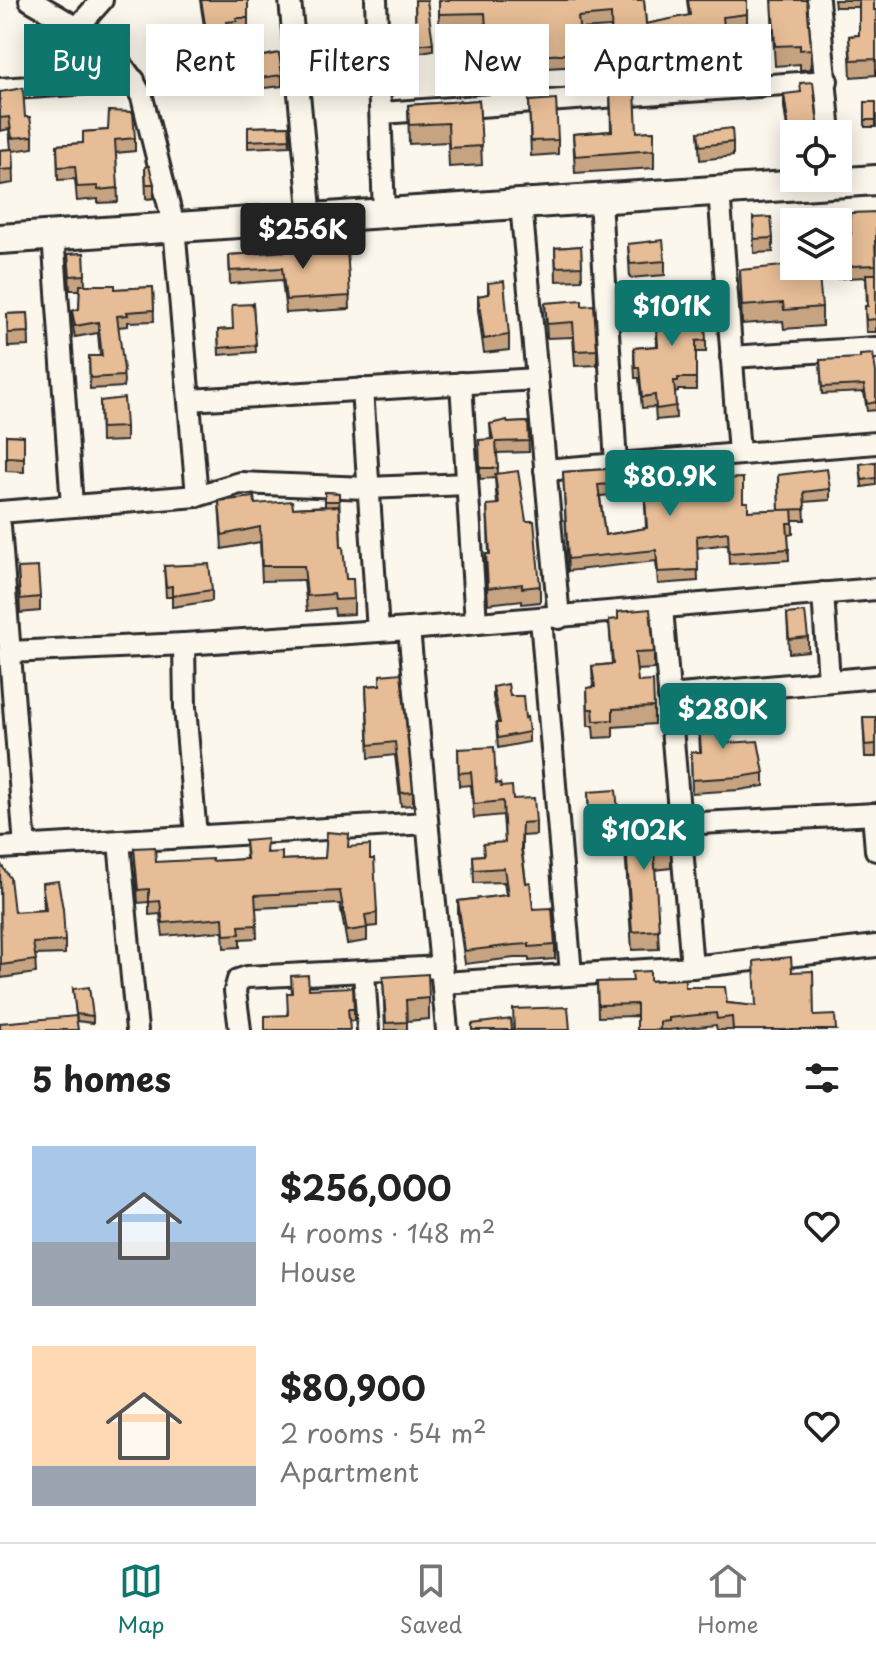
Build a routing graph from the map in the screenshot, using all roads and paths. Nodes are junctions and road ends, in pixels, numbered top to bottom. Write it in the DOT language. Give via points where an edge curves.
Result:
graph roads {
  1 [pos="30,0"];
  2 [pos="102,0"];
  3 [pos="290,0"];
  4 [pos="376,0"];
  5 [pos="818,0"];
  6 [pos="70,24"];
  7 [pos="81,24"];
  8 [pos="130,75"];
  9 [pos="134,80"];
  10 [pos="827,81"];
  11 [pos="0,89"];
  12 [pos="382,113"];
  13 [pos="829,120"];
  14 [pos="852,180"];
  15 [pos="876,180"];
  16 [pos="780,185"];
  17 [pos="719,190"];
  18 [pos="600,200"];
  19 [pos="521,204"];
  20 [pos="384,213"];
  21 [pos="311,219"];
  22 [pos="174,226"];
  23 [pos="53,235"];
  24 [pos="0,239"];
  25 [pos="876,348"];
  26 [pos="731,357"];
  27 [pos="537,379"];
  28 [pos="461,383"];
  29 [pos="362,389"];
  30 [pos="189,400"];
  31 [pos="876,443"];
  32 [pos="739,453"];
  33 [pos="616,464"];
  34 [pos="545,470"];
  35 [pos="467,484"];
  36 [pos="367,488"];
  37 [pos="197,496"];
  38 [pos="72,506"];
  39 [pos="0,512"];
  40 [pos="0,526"];
  41 [pos="876,589"];
  42 [pos="823,593"];
  43 [pos="662,608"];
  44 [pos="550,618"];
  45 [pos="476,623"];
  46 [pos="409,629"];
  47 [pos="378,631"];
  48 [pos="184,644"];
  49 [pos="9,652"];
  50 [pos="876,677"];
  51 [pos="829,680"];
  52 [pos="669,696"];
  53 [pos="875,814"];
  54 [pos="427,823"];
  55 [pos="681,824"];
  56 [pos="196,836"];
  57 [pos="119,842"];
  58 [pos="25,847"];
  59 [pos="0,848"];
  60 [pos="876,850"];
  61 [pos="876,946"];
  62 [pos="692,967"];
  63 [pos="364,973"];
  64 [pos="571,974"];
  65 [pos="443,975"];
  66 [pos="137,1030"];
  67 [pos="240,1030"];
  68 [pos="368,1030"];
  69 [pos="447,1030"];
  1 -- 6 [label="street"];
  2 -- 7 [label="street"];
  3 -- 21 [label="street"];
  4 -- 12 [label="street"];
  5 -- 10 [label="street"];
  8 -- 9 [label="street"];
  9 -- 11 [label="street"];
  9 -- 22 [label="street"];
  10 -- 12 [label="street"];
  10 -- 13 [label="street"];
  12 -- 20 [label="street"];
  14 -- 15 [label="street"];
  16 -- 17 [label="street"];
  17 -- 18 [label="street"];
  17 -- 26 [label="street"];
  18 -- 19 [label="street"];
  18 -- 33 [label="street"];
  19 -- 20 [label="street"];
  19 -- 27 [label="street"];
  20 -- 21 [label="street"];
  21 -- 22 [label="street"];
  22 -- 23 [label="street"];
  22 -- 30 [label="street"];
  23 -- 24 [label="street"];
  23 -- 38 [label="street"];
  25 -- 26 [label="street"];
  26 -- 32 [label="street"];
  27 -- 28 [label="street"];
  27 -- 34 [label="street"];
  28 -- 29 [label="street"];
  28 -- 35 [label="street"];
  29 -- 30 [label="street"];
  29 -- 36 [label="street"];
  30 -- 37 [label="street"];
  31 -- 32 [label="street"];
  32 -- 33 [label="street"];
  33 -- 34 [label="street"];
  34 -- 44 [label="street"];
  35 -- 36 [label="street"];
  35 -- 45 [label="street"];
  36 -- 37 [label="street" via="240,483"];
  36 -- 47 [label="street"];
  37 -- 38 [label="street"];
  38 -- 39 [label="street"];
  40 -- 49 [label="street"];
  41 -- 42 [label="street"];
  42 -- 43 [label="street"];
  42 -- 51 [label="street"];
  43 -- 44 [label="street"];
  43 -- 52 [label="street"];
  44 -- 45 [label="street"];
  44 -- 64 [label="street"];
  45 -- 46 [label="street"];
  46 -- 47 [label="street"];
  46 -- 54 [label="street"];
  47 -- 48 [label="street"];
  48 -- 49 [label="street"];
  48 -- 56 [label="street"];
  49 -- 58 [label="street"];
  50 -- 51 [label="street"];
  51 -- 52 [label="street"];
  52 -- 55 [label="street"];
  53 -- 55 [label="street"];
  53 -- 60 [label="street"];
  54 -- 56 [label="street"];
  54 -- 65 [label="street"];
  55 -- 62 [label="street"];
  56 -- 57 [label="street"];
  57 -- 58 [label="street"];
  57 -- 66 [label="street"];
  58 -- 59 [label="street"];
  61 -- 62 [label="street"];
  62 -- 64 [label="street"];
  63 -- 65 [label="street"];
  63 -- 67 [label="street" via="238,980"];
  63 -- 68 [label="street"];
  64 -- 65 [label="street"];
  65 -- 69 [label="street"];
}
